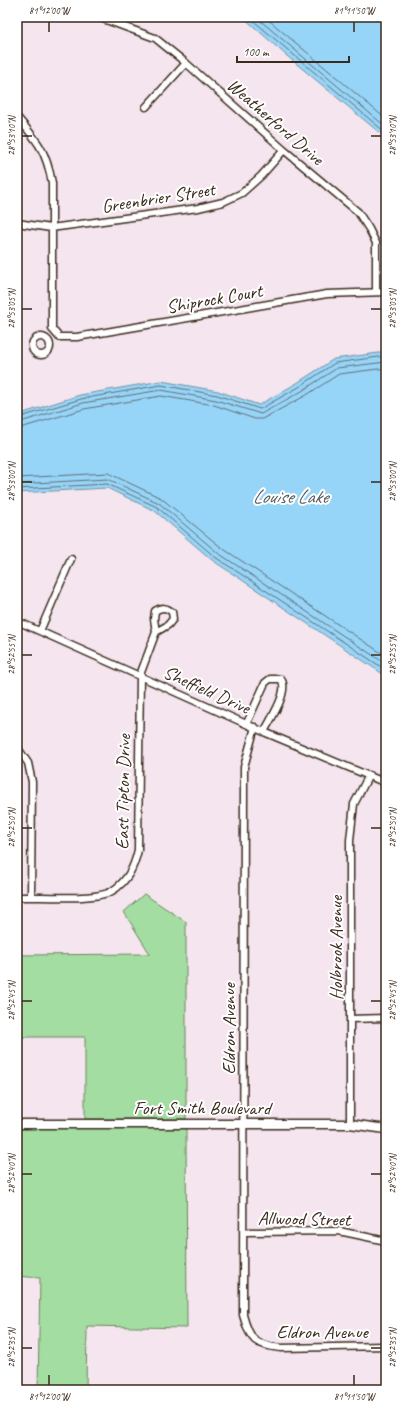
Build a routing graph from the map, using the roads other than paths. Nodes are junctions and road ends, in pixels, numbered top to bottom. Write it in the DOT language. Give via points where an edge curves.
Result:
graph roads {
  1 [pos="98,17"];
  2 [pos="186,63"];
  3 [pos="146,107"];
  4 [pos="17,117"];
  5 [pos="284,150"];
  6 [pos="17,223"];
  7 [pos="51,228"];
  8 [pos="376,292"];
  9 [pos="386,292"];
  10 [pos="54,331"];
  11 [pos="48,340"];
  12 [pos="71,559"];
  13 [pos="17,621"];
  14 [pos="40,631"];
  15 [pos="156,632"];
  16 [pos="140,674"];
  17 [pos="247,723"];
  18 [pos="255,727"];
  19 [pos="264,732"];
  20 [pos="17,747"];
  21 [pos="369,775"];
  22 [pos="386,783"];
  23 [pos="31,896"];
  24 [pos="17,897"];
  25 [pos="386,1018"];
  26 [pos="350,1019"];
  27 [pos="242,1123"];
  28 [pos="17,1124"];
  29 [pos="350,1124"];
  30 [pos="386,1129"];
  31 [pos="244,1232"];
  32 [pos="386,1241"];
  33 [pos="386,1346"];
  1 -- 2 [label="street, Weatherford Drive" via="155,38"];
  2 -- 3 [label="street"];
  2 -- 5 [label="street, Weatherford Drive"];
  4 -- 7 [label="street" via="39,143 48,164 52,183"];
  5 -- 7 [label="street, Greenbrier Street" via="242,193 223,202 198,208"];
  5 -- 8 [label="street, Weatherford Drive" via="358,212 376,243"];
  6 -- 7 [label="street, Greenbrier Street"];
  7 -- 10 [label="street"];
  8 -- 9 [label="street, Shiprock Court"];
  8 -- 10 [label="street, Shiprock Court" via="327,294 77,337 59,337"];
  10 -- 11 [label="street"];
  12 -- 14 [label="street"];
  13 -- 14 [label="street, Sheffield Drive"];
  14 -- 16 [label="street, Sheffield Drive"];
  15 -- 16 [label="street"];
  16 -- 17 [label="street, Sheffield Drive"];
  16 -- 23 [label="street, East Tipton Drive" via="138,850 134,867 112,892 88,896"];
  17 -- 18 [label="street, Sheffield Drive"];
  17 -- 19 [label="street" via="265,683 270,678 281,679 284,686 283,695"];
  18 -- 19 [label="street, Sheffield Drive"];
  18 -- 27 [label="street, Eldron Avenue" via="244,768"];
  19 -- 21 [label="street, Sheffield Drive"];
  20 -- 23 [label="street" via="28,763 32,782"];
  21 -- 22 [label="street, Sheffield Drive"];
  21 -- 26 [label="street, Holbrook Avenue" via="354,804 350,840"];
  23 -- 24 [label="street, East Tipton Drive"];
  25 -- 26 [label="street"];
  26 -- 29 [label="street, Holbrook Avenue"];
  27 -- 28 [label="street, Fort Smith Boulevard"];
  27 -- 29 [label="street, Fort Smith Boulevard"];
  27 -- 31 [label="street, Eldron Avenue"];
  29 -- 30 [label="street, Fort Smith Boulevard"];
  31 -- 32 [label="street, Allwood Street" via="339,1231"];
  31 -- 33 [label="street, Eldron Avenue" via="243,1315 253,1340 264,1346 281,1348"];
}
